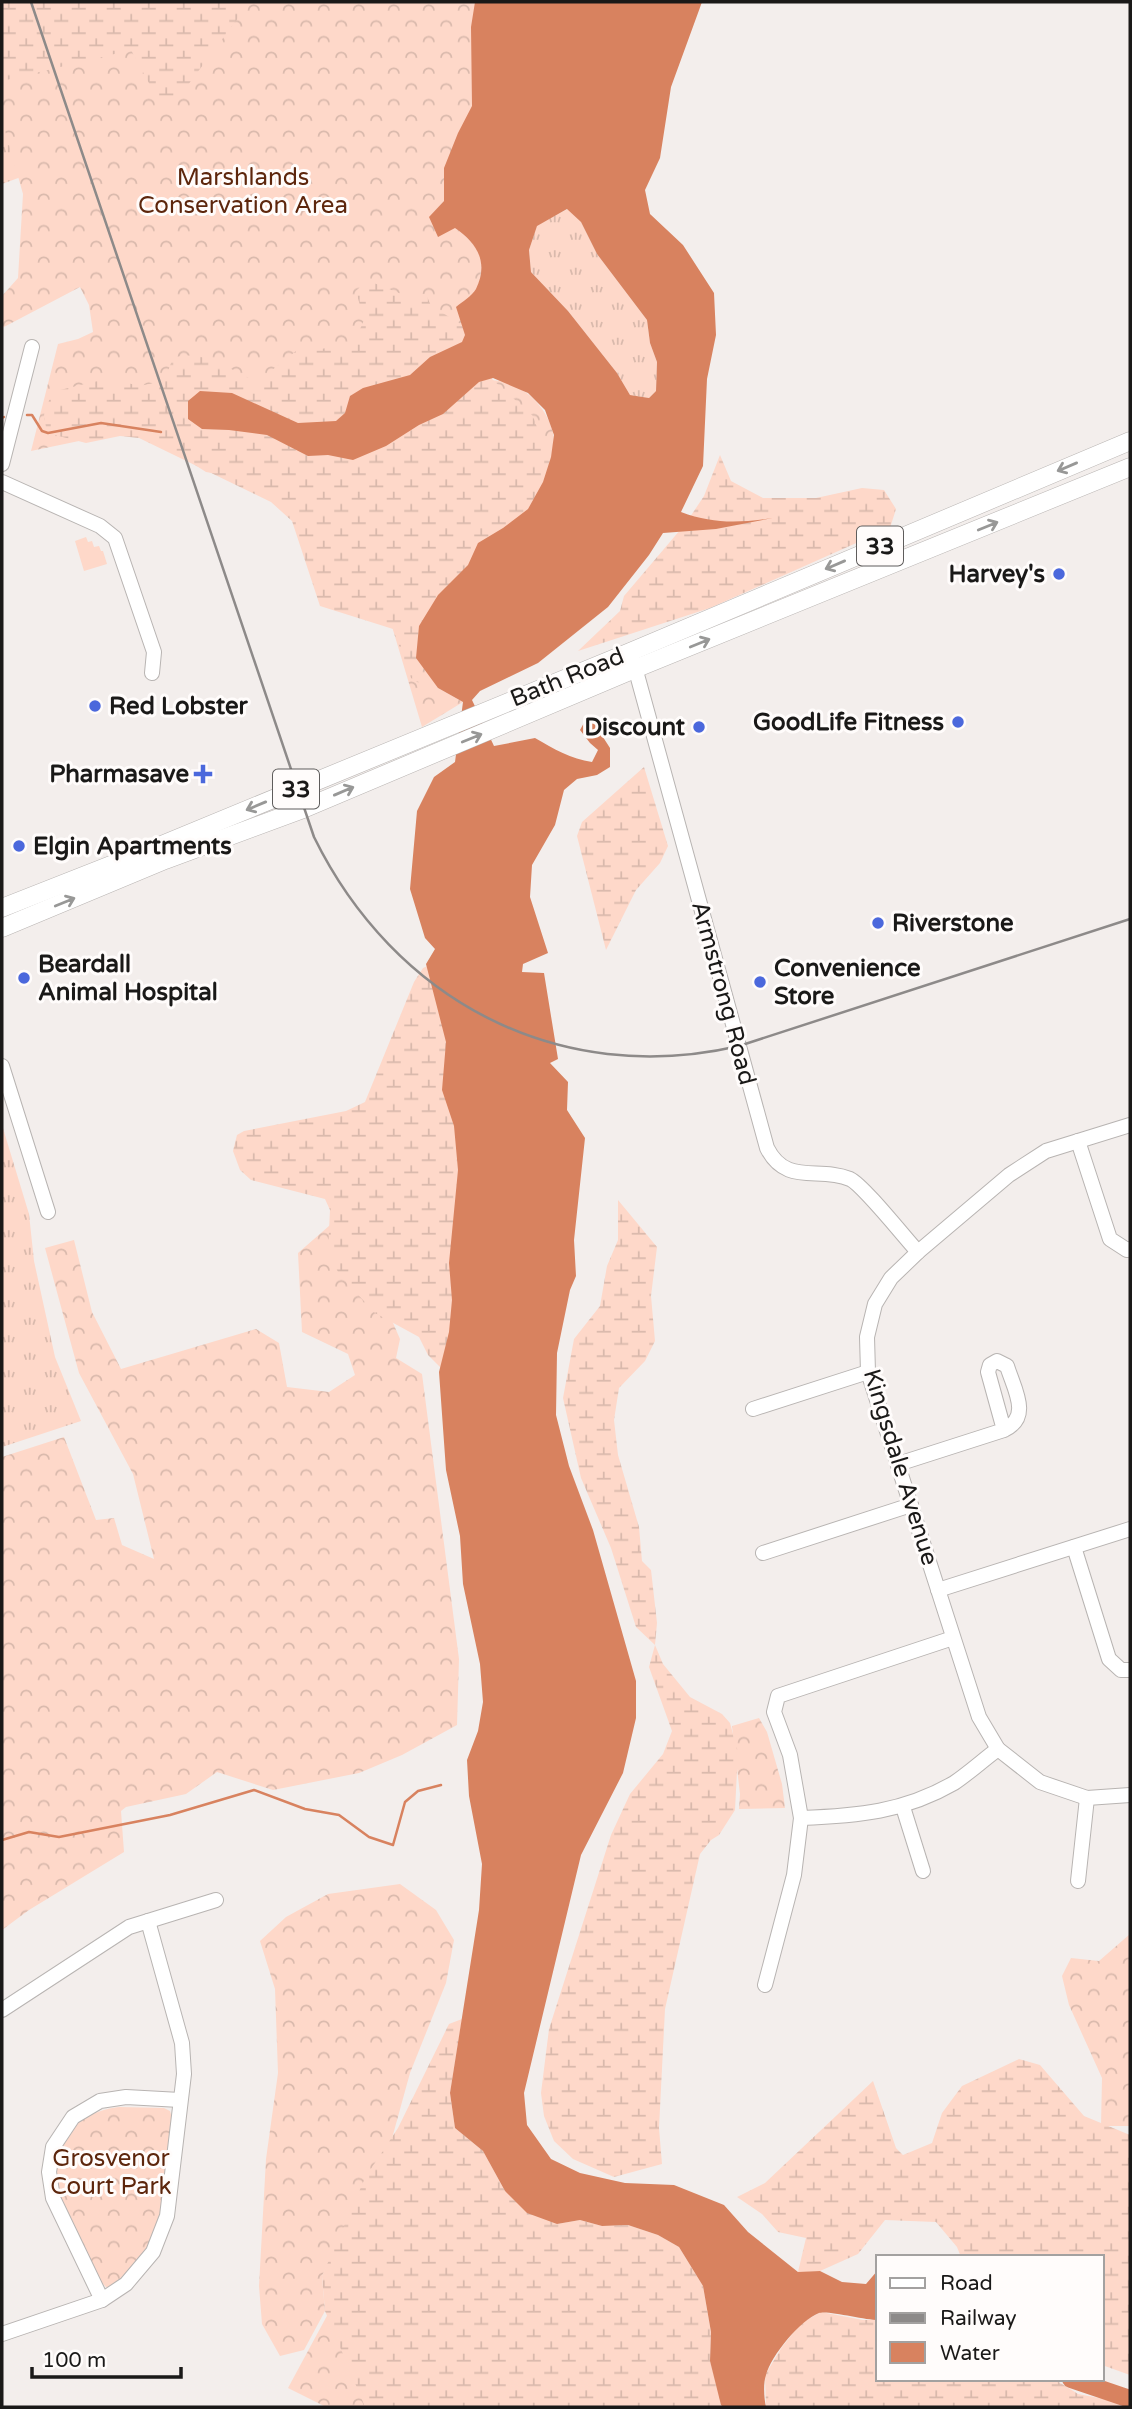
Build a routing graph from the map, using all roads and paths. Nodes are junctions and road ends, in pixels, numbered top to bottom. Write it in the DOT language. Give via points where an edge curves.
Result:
graph roads {
  1 [pos="32,347"];
  2 [pos="1130,440"];
  3 [pos="2,464"];
  4 [pos="1130,467"];
  5 [pos="2,482"];
  6 [pos="634,660"];
  7 [pos="152,673"];
  8 [pos="162,853"];
  9 [pos="2,908"];
  10 [pos="2,928"];
  11 [pos="2,1066"];
  12 [pos="1130,1125"];
  13 [pos="1078,1141"];
  14 [pos="48,1212"];
  15 [pos="1130,1249"];
  16 [pos="918,1252"];
  17 [pos="868,1372"];
  18 [pos="753,1409"];
  19 [pos="1004,1430"];
  20 [pos="898,1464"];
  21 [pos="911,1505"];
  22 [pos="1130,1529"];
  23 [pos="1074,1547"];
  24 [pos="763,1553"];
  25 [pos="939,1590"];
  26 [pos="953,1639"];
  27 [pos="1130,1670"];
  28 [pos="998,1749"];
  29 [pos="1130,1795"];
  30 [pos="1087,1798"];
  31 [pos="903,1807"];
  32 [pos="800,1818"];
  33 [pos="923,1871"];
  34 [pos="1078,1881"];
  35 [pos="216,1900"];
  36 [pos="148,1921"];
  37 [pos="765,1985"];
  38 [pos="2,2010"];
  39 [pos="180,2100"];
  40 [pos="102,2300"];
  41 [pos="2,2334"];
  1 -- 3 [label="street"];
  2 -- 6 [label="main road, Bath Road / 33, one-way"];
  6 -- 4 [label="main road, Bath Road / 33, one-way"];
  5 -- 7 [label="street" via="100,526 115,538 154,652"];
  6 -- 8 [label="main road, Bath Road / 33, one-way" via="494,707"];
  8 -- 6 [label="main road, Bath Road / 33, one-way" via="303,809 505,725"];
  6 -- 16 [label="street, Armstrong Road" via="766,1148 784,1169 850,1180"];
  8 -- 9 [label="main road, Bath Road / 33"];
  10 -- 8 [label="main road, Bath Road / 33, one-way"];
  11 -- 14 [label="street"];
  12 -- 13 [label="street, Kingsdale Avenue"];
  13 -- 15 [label="street" via="1110,1239"];
  13 -- 16 [label="street, Kingsdale Avenue" via="1046,1152 1009,1175"];
  16 -- 17 [label="street, Kingsdale Avenue" via="891,1278 875,1304 867,1337"];
  17 -- 18 [label="street"];
  17 -- 20 [label="street, Kingsdale Avenue"];
  19 -- 20 [label="street"];
  20 -- 21 [label="street, Kingsdale Avenue"];
  21 -- 24 [label="street"];
  21 -- 25 [label="street, Kingsdale Avenue"];
  22 -- 23 [label="street"];
  23 -- 25 [label="street"];
  23 -- 27 [label="street" via="1109,1659 1121,1670"];
  25 -- 26 [label="street, Kingsdale Avenue"];
  26 -- 28 [label="street, Kingsdale Avenue" via="979,1717"];
  26 -- 32 [label="street" via="778,1696 774,1712 790,1755"];
  28 -- 30 [label="street, Kingsdale Avenue" via="1040,1782"];
  28 -- 31 [label="street" via="954,1782"];
  29 -- 30 [label="street, Kingsdale Avenue"];
  30 -- 34 [label="street"];
  31 -- 32 [label="street"];
  31 -- 33 [label="street"];
  32 -- 37 [label="street" via="794,1875"];
  35 -- 36 [label="street"];
  36 -- 38 [label="street" via="130,1927"];
  36 -- 39 [label="street" via="182,2043"];
  39 -- 40 [label="street" via="167,2216 153,2252 127,2284"];
  39 -- 40 [label="street" via="126,2097 100,2101 74,2117 53,2147 49,2172 53,2198"];
  40 -- 41 [label="street"];
}
